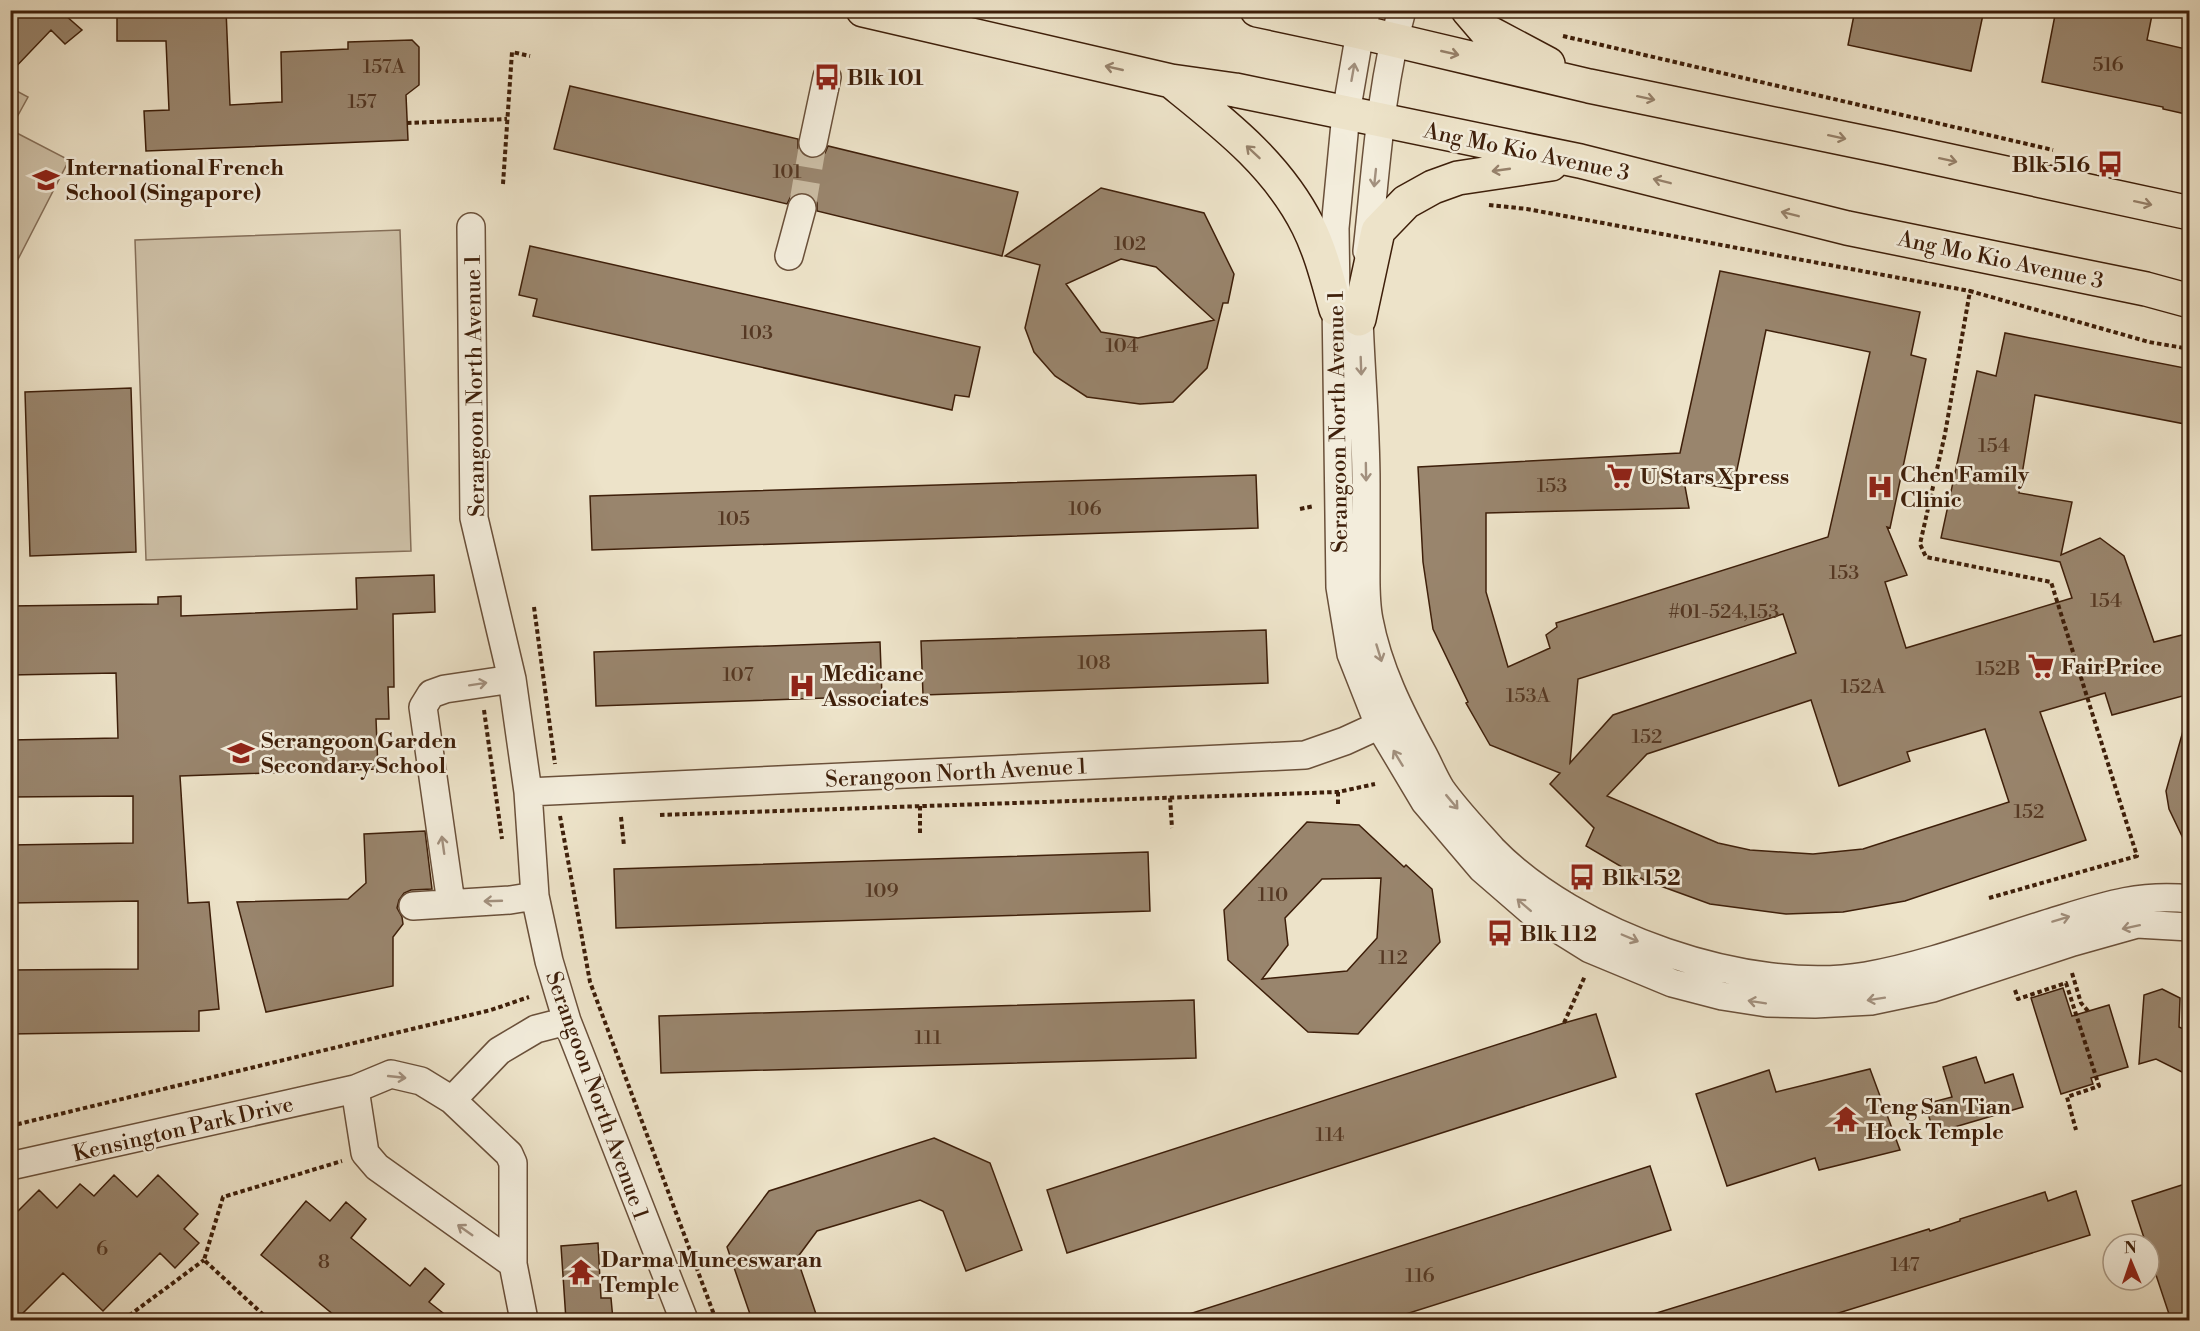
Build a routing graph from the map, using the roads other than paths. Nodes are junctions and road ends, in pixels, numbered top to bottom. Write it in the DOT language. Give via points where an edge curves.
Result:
graph roads {
  1 [pos="862,10"];
  2 [pos="1257,10"];
  3 [pos="1468,10"];
  4 [pos="1364,21"];
  5 [pos="1398,25"];
  6 [pos="827,77"];
  7 [pos="1171,81"];
  8 [pos="1589,86"];
  9 [pos="1346,113"];
  10 [pos="1382,120"];
  11 [pos="813,143"];
  12 [pos="1580,161"];
  13 [pos="802,208"];
  14 [pos="2190,213"];
  15 [pos="471,227"];
  16 [pos="789,256"];
  17 [pos="2190,301"];
  18 [pos="1347,314"];
  19 [pos="512,679"];
  20 [pos="1390,720"];
  21 [pos="528,792"];
  22 [pos="536,896"];
  23 [pos="2190,899"];
  24 [pos="451,903"];
  25 [pos="413,906"];
  26 [pos="2190,927"];
  27 [pos="1926,961"];
  28 [pos="1933,988"];
  29 [pos="1816,993"];
  30 [pos="567,1020"];
  31 [pos="355,1089"];
  32 [pos="452,1101"];
  33 [pos="10,1166"];
  34 [pos="513,1264"];
  35 [pos="524,1320"];
  36 [pos="684,1320"];
  7 -- 1 [label="highway, Ang Mo Kio Avenue 3, one-way"];
  2 -- 4 [label="highway"];
  3 -- 8 [label="highway" via="1486,31"];
  4 -- 5 [label="highway"];
  9 -- 4 [label="street, Serangoon North Avenue 1, one-way"];
  5 -- 8 [label="highway, one-way"];
  5 -- 10 [label="street, Serangoon North Avenue 1"];
  6 -- 11 [label="street"];
  7 -- 9 [label="highway, Ang Mo Kio Avenue 3"];
  18 -- 7 [label="highway, one-way" via="1291,196 1264,162 1226,125"];
  8 -- 14 [label="highway, one-way"];
  9 -- 10 [label="highway, Ang Mo Kio Avenue 3"];
  9 -- 18 [label="street, Serangoon North Avenue 1" via="1335,228"];
  10 -- 12 [label="highway, Ang Mo Kio Avenue 3"];
  10 -- 18 [label="street, Serangoon North Avenue 1, one-way"];
  17 -- 12 [label="highway, Ang Mo Kio Avenue 3, one-way" via="1847,228"];
  12 -- 18 [label="highway, one-way" via="1458,178 1406,202 1378,231"];
  13 -- 16 [label="street"];
  15 -- 19 [label="street, Serangoon North Avenue 1" via="474,518"];
  18 -- 20 [label="street, Serangoon North Avenue 1" via="1366,466 1366,596 1369,621 1388,682"];
  19 -- 21 [label="street, Serangoon North Avenue 1"];
  24 -- 19 [label="street, one-way" via="423,707 431,694 445,689"];
  20 -- 21 [label="street, Serangoon North Avenue 1" via="1305,755"];
  20 -- 29 [label="street, Serangoon North Avenue 1" via="1425,802 1482,868 1534,914 1590,949 1672,983 1767,1003"];
  21 -- 22 [label="street, Serangoon North Avenue 1"];
  22 -- 24 [label="street, one-way"];
  22 -- 30 [label="street, Serangoon North Avenue 1" via="549,961"];
  27 -- 23 [label="street, Serangoon North Avenue 1, one-way" via="2129,899"];
  24 -- 25 [label="street"];
  26 -- 28 [label="street, Serangoon North Avenue 1, one-way" via="2137,924"];
  27 -- 28 [label="street"];
  27 -- 29 [label="street, Serangoon North Avenue 1"];
  28 -- 29 [label="street, Serangoon North Avenue 1, one-way" via="1871,1001"];
  30 -- 32 [label="street" via="536,1029 499,1051"];
  30 -- 36 [label="street, Serangoon North Avenue 1"];
  31 -- 32 [label="street, Kensington Park Drive, one-way" via="391,1074 421,1081"];
  31 -- 33 [label="street, Kensington Park Drive"];
  34 -- 31 [label="street, one-way" via="377,1167 365,1153"];
  32 -- 34 [label="street, Kensington Park Drive" via="512,1158"];
  34 -- 35 [label="street, Kensington Park Drive"];
}
